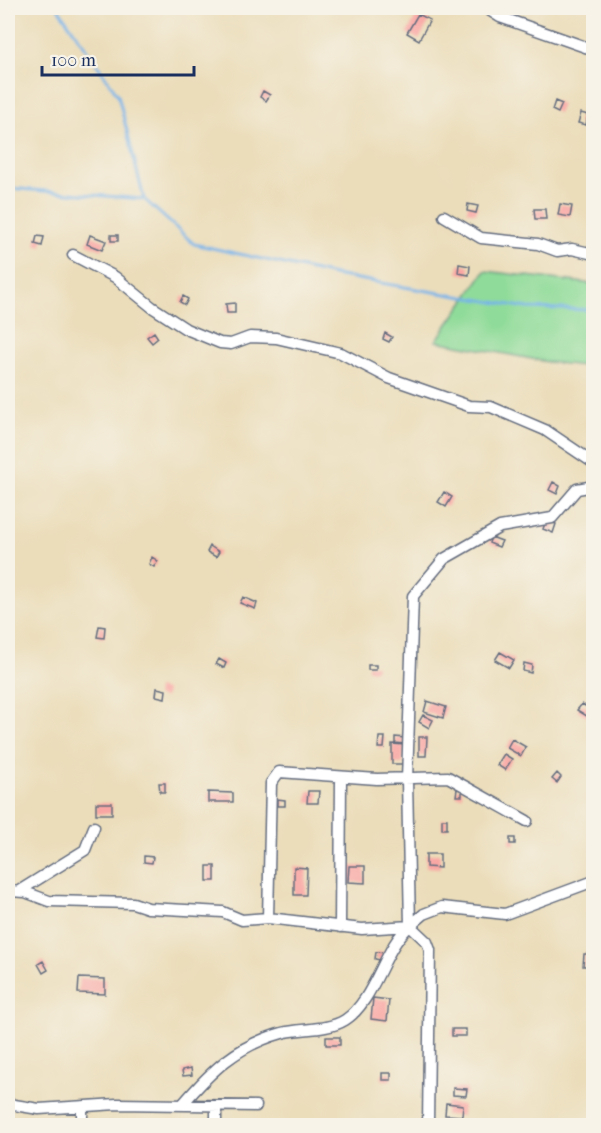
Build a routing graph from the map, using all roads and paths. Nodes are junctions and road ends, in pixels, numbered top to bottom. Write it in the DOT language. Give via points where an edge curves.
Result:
graph roads {
  1 [pos="486,8"];
  2 [pos="594,50"];
  3 [pos="444,216"];
  4 [pos="594,254"];
  5 [pos="73,255"];
  6 [pos="594,463"];
  7 [pos="594,486"];
  8 [pos="341,778"];
  9 [pos="407,780"];
  10 [pos="527,821"];
  11 [pos="94,827"];
  12 [pos="594,881"];
  13 [pos="13,891"];
  14 [pos="268,918"];
  15 [pos="410,926"];
  16 [pos="340,927"];
  17 [pos="8,1104"];
  18 [pos="182,1104"];
  19 [pos="216,1106"];
  20 [pos="256,1106"];
  21 [pos="82,1107"];
  22 [pos="82,1125"];
  23 [pos="216,1125"];
  24 [pos="428,1125"];
  1 -- 2 [label="street" via="500,17"];
  3 -- 4 [label="street" via="481,238"];
  5 -- 6 [label="street" via="116,277 186,329 220,344 250,337 276,338 341,353 389,378 469,406 491,407 545,430"];
  7 -- 9 [label="street" via="577,489 552,518 500,527 452,554 416,590 411,602"];
  8 -- 9 [label="street"];
  8 -- 14 [label="street" via="279,772 274,776"];
  8 -- 16 [label="street"];
  9 -- 10 [label="street" via="453,778"];
  9 -- 15 [label="street"];
  11 -- 13 [label="street" via="85,850"];
  12 -- 15 [label="street" via="505,914 442,907 429,911"];
  13 -- 14 [label="street" via="49,901 122,902 148,908 223,912 242,920"];
  14 -- 16 [label="street"];
  15 -- 16 [label="street"];
  15 -- 18 [label="street" via="399,936 375,982 347,1018 316,1029 283,1033 247,1049 213,1069"];
  15 -- 24 [label="street" via="430,950"];
  17 -- 21 [label="street" via="39,1109"];
  18 -- 19 [label="street"];
  18 -- 21 [label="street"];
  19 -- 20 [label="street"];
  19 -- 23 [label="street"];
  21 -- 22 [label="street"];
}
